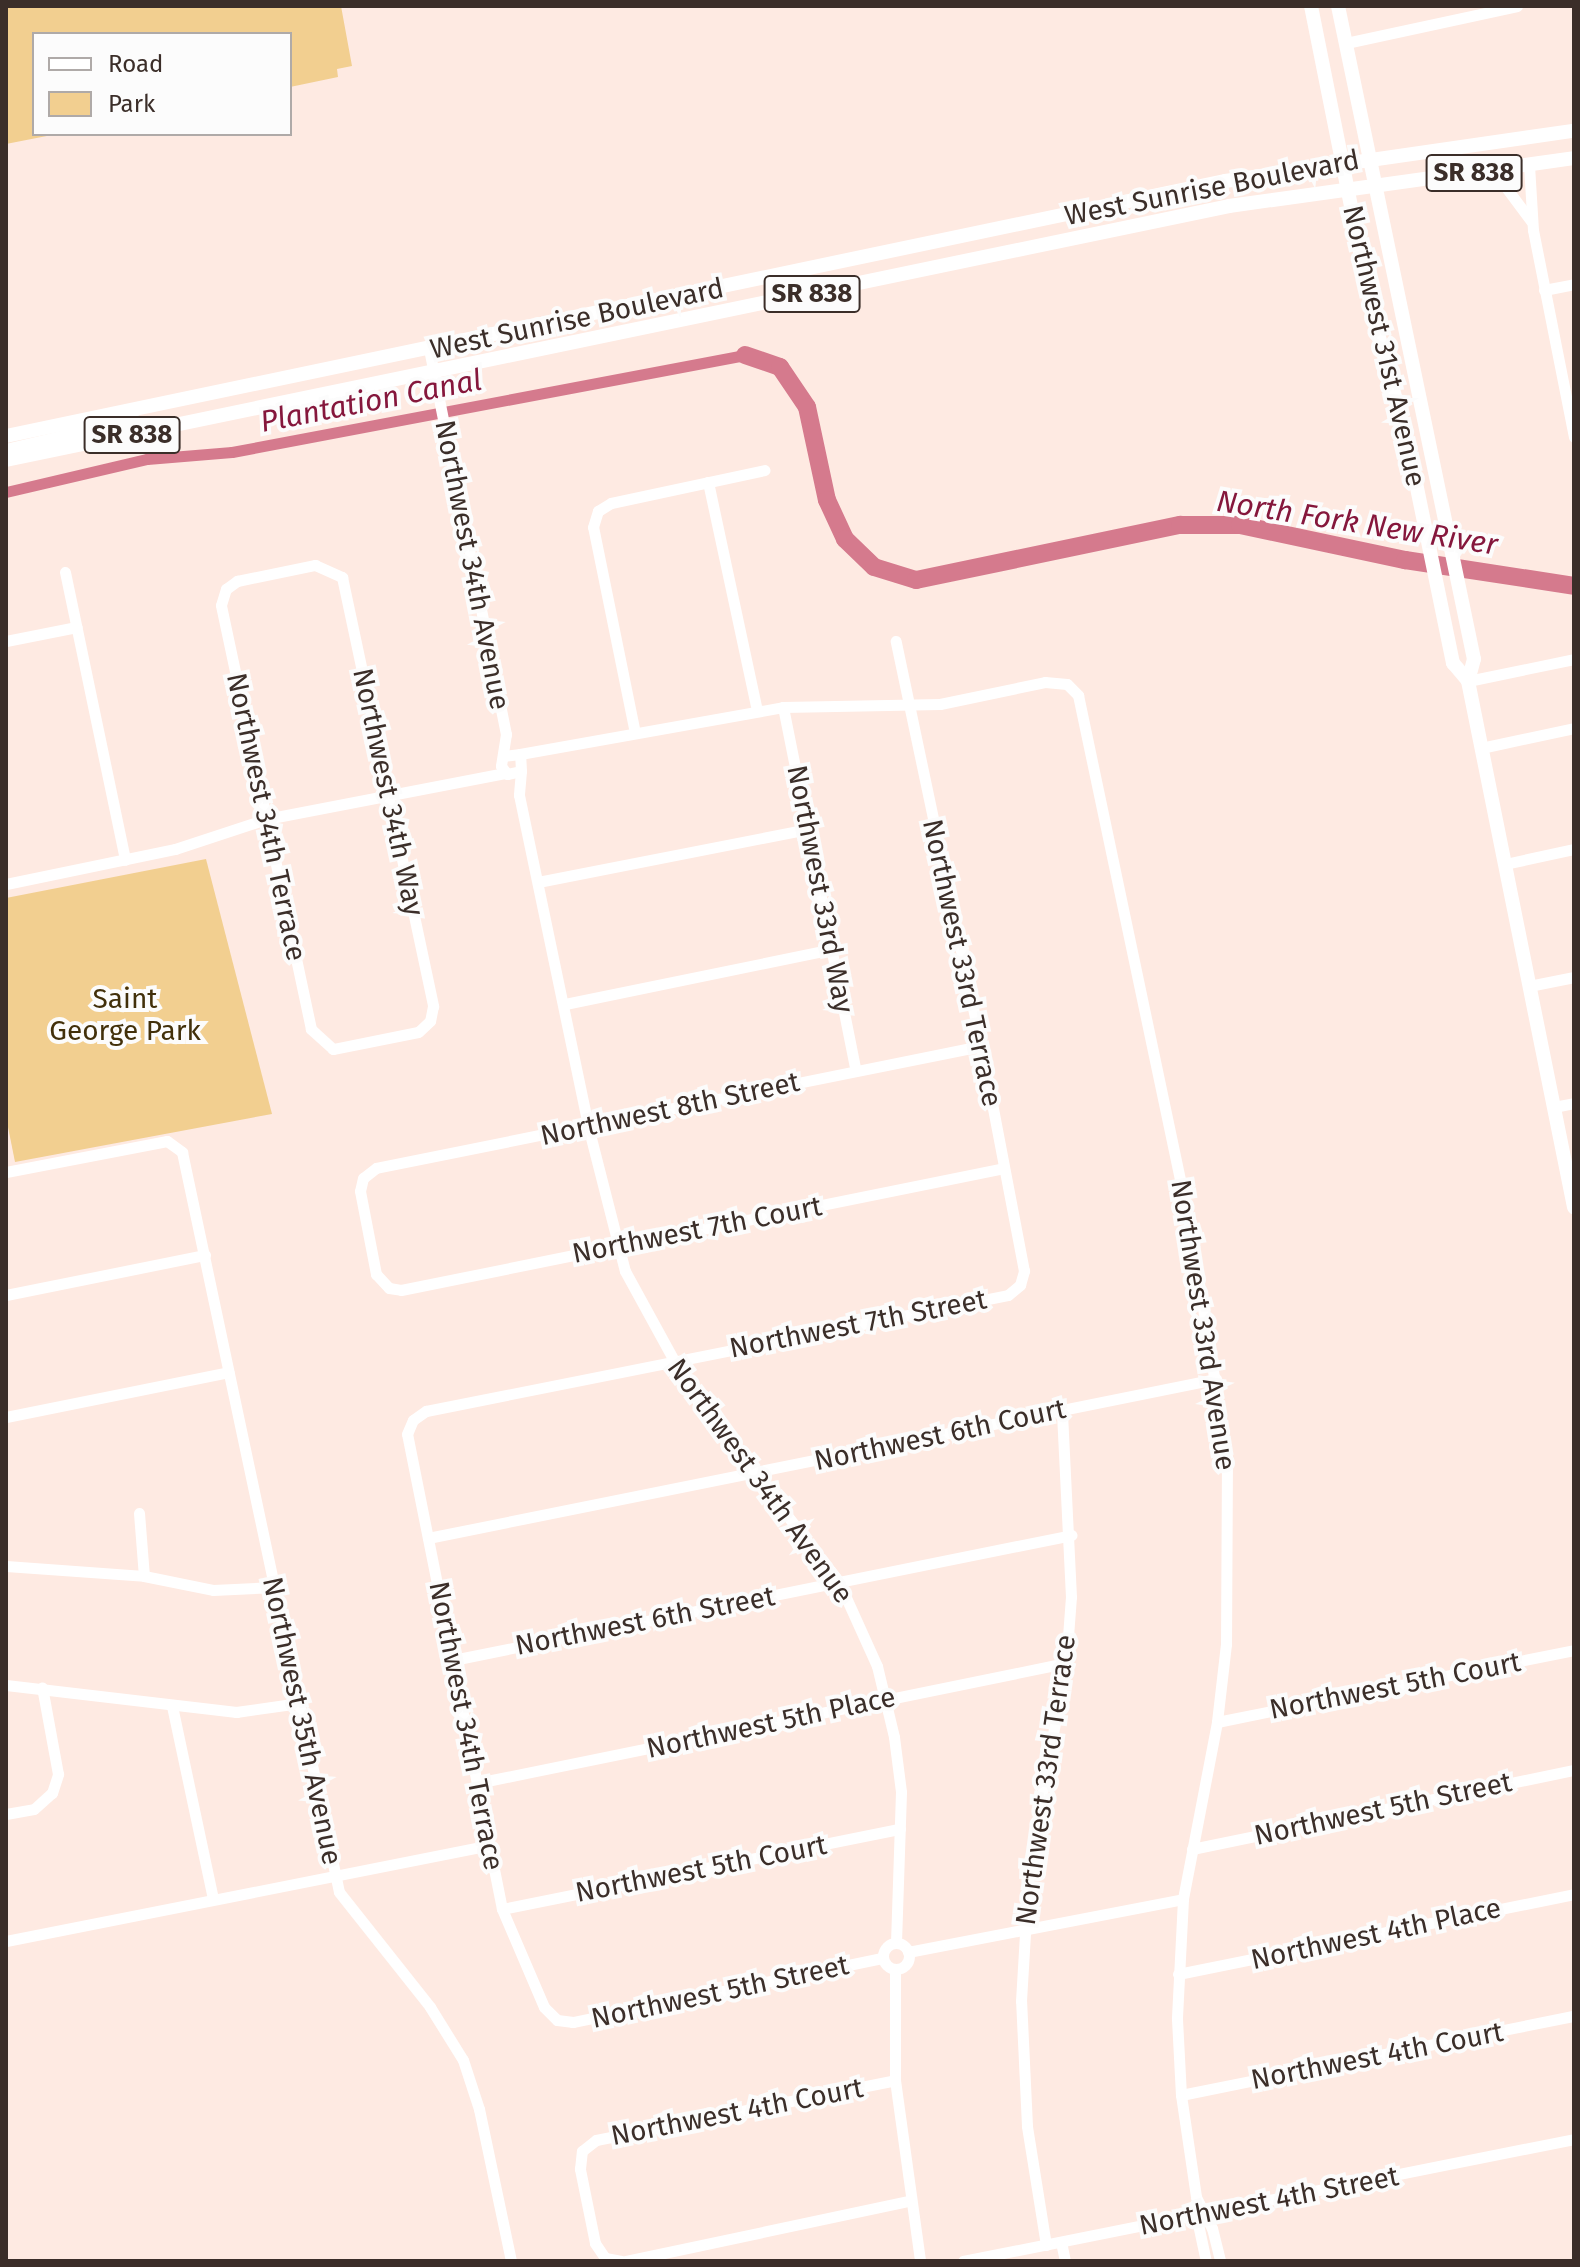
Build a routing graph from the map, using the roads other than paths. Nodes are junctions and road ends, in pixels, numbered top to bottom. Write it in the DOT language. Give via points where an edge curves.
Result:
graph roads {
  1 [pos="1311,6"];
  2 [pos="1338,6"];
  3 [pos="1517,6"];
  4 [pos="1346,43"];
  5 [pos="1574,131"];
  6 [pos="1574,158"];
  7 [pos="1368,159"];
  8 [pos="1342,162"];
  9 [pos="1529,165"];
  10 [pos="1493,170"];
  11 [pos="1374,187"];
  12 [pos="1347,191"];
  13 [pos="1534,225"];
  14 [pos="1574,284"];
  15 [pos="1544,290"];
  16 [pos="429,349"];
  17 [pos="434,373"];
  18 [pos="134,410"];
  19 [pos="1571,410"];
  20 [pos="6,436"];
  21 [pos="1574,437"];
  22 [pos="1408,444"];
  23 [pos="6,451"];
  24 [pos="6,460"];
  25 [pos="765,470"];
  26 [pos="1436,471"];
  27 [pos="708,482"];
  28 [pos="65,572"];
  29 [pos="226,589"];
  30 [pos="77,627"];
  31 [pos="6,641"];
  32 [pos="896,641"];
  33 [pos="1574,659"];
  34 [pos="1468,681"];
  35 [pos="908,706"];
  36 [pos="783,707"];
  37 [pos="757,710"];
  38 [pos="1574,728"];
  39 [pos="635,733"];
  40 [pos="506,734"];
  41 [pos="1481,748"];
  42 [pos="567,749"];
  43 [pos="518,753"];
  44 [pos="502,758"];
  45 [pos="522,769"];
  46 [pos="506,773"];
  47 [pos="471,777"];
  48 [pos="388,794"];
  49 [pos="519,795"];
  50 [pos="266,819"];
  51 [pos="809,829"];
  52 [pos="1574,849"];
  53 [pos="125,860"];
  54 [pos="1505,864"];
  55 [pos="538,882"];
  56 [pos="6,883"];
  57 [pos="833,949"];
  58 [pos="1574,977"];
  59 [pos="1529,986"];
  60 [pos="565,1004"];
  61 [pos="321,1043"];
  62 [pos="981,1046"];
  63 [pos="856,1071"];
  64 [pos="1574,1103"];
  65 [pos="1554,1107"];
  66 [pos="588,1125"];
  67 [pos="1004,1168"];
  68 [pos="6,1172"];
  69 [pos="1574,1207"];
  70 [pos="617,1246"];
  71 [pos="205,1255"];
  72 [pos="1020,1285"];
  73 [pos="389,1288"];
  74 [pos="6,1295"];
  75 [pos="671,1361"];
  76 [pos="229,1372"];
  77 [pos="1216,1379"];
  78 [pos="1062,1410"];
  79 [pos="6,1417"];
  80 [pos="413,1420"];
  81 [pos="753,1474"];
  82 [pos="139,1513"];
  83 [pos="1072,1535"];
  84 [pos="428,1538"];
  85 [pos="6,1566"];
  86 [pos="144,1576"];
  87 [pos="839,1582"];
  88 [pos="275,1587"];
  89 [pos="1574,1650"];
  90 [pos="453,1660"];
  91 [pos="1066,1663"];
  92 [pos="6,1685"];
  93 [pos="42,1687"];
  94 [pos="887,1700"];
  95 [pos="299,1703"];
  96 [pos="172,1706"];
  97 [pos="1217,1722"];
  98 [pos="1574,1770"];
  99 [pos="477,1783"];
  100 [pos="6,1814"];
  101 [pos="900,1829"];
  102 [pos="489,1845"];
  103 [pos="1192,1849"];
  104 [pos="334,1875"];
  105 [pos="1574,1894"];
  106 [pos="213,1899"];
  107 [pos="1183,1899"];
  108 [pos="502,1909"];
  109 [pos="1023,1929"];
  110 [pos="6,1941"];
  111 [pos="896,1942"];
  112 [pos="908,1952"];
  113 [pos="882,1958"];
  114 [pos="895,1969"];
  115 [pos="1178,1974"];
  116 [pos="1574,2016"];
  117 [pos="557,2020"];
  118 [pos="895,2080"];
  119 [pos="1181,2095"];
  120 [pos="1574,2139"];
  121 [pos="909,2201"];
  122 [pos="1202,2215"];
  123 [pos="1061,2242"];
  124 [pos="1046,2245"];
  125 [pos="511,2261"];
  126 [pos="624,2261"];
  127 [pos="920,2261"];
  128 [pos="963,2261"];
  129 [pos="1065,2261"];
  130 [pos="1206,2261"];
  131 [pos="1220,2261"];
  1 -- 8 [label="main road, Northwest 31st Avenue"];
  2 -- 4 [label="main road, Northwest 31st Avenue"];
  3 -- 4 [label="street"];
  4 -- 7 [label="main road, Northwest 31st Avenue"];
  5 -- 7 [label="main road, West Sunrise Boulevard / SR 838"];
  6 -- 9 [label="main road, West Sunrise Boulevard / SR 838"];
  7 -- 8 [label="main road, West Sunrise Boulevard / SR 838"];
  7 -- 11 [label="main road, Northwest 31st Avenue"];
  8 -- 12 [label="main road, Northwest 31st Avenue"];
  8 -- 16 [label="main road, West Sunrise Boulevard / SR 838" via="1225,181"];
  9 -- 10 [label="main road, West Sunrise Boulevard / SR 838"];
  9 -- 13 [label="street"];
  10 -- 11 [label="main road, West Sunrise Boulevard / SR 838"];
  10 -- 13 [label="street"];
  11 -- 12 [label="main road, West Sunrise Boulevard / SR 838"];
  11 -- 26 [label="main road, Northwest 31st Avenue"];
  12 -- 17 [label="main road, West Sunrise Boulevard / SR 838" via="1229,206"];
  12 -- 22 [label="main road, Northwest 31st Avenue"];
  13 -- 15 [label="street"];
  14 -- 15 [label="street"];
  15 -- 19 [label="street"];
  16 -- 17 [label="street, Northwest 34th Avenue"];
  16 -- 18 [label="main road, West Sunrise Boulevard / SR 838"];
  17 -- 24 [label="main road, West Sunrise Boulevard / SR 838"];
  17 -- 40 [label="street, Northwest 34th Avenue"];
  18 -- 20 [label="main road, West Sunrise Boulevard / SR 838"];
  18 -- 23 [label="main road" via="121,424"];
  19 -- 21 [label="street"];
  22 -- 26 [label="main road"];
  22 -- 34 [label="main road, Northwest 31st Avenue" via="1453,663"];
  25 -- 27 [label="street"];
  26 -- 34 [label="main road, Northwest 31st Avenue" via="1474,659"];
  27 -- 37 [label="street"];
  27 -- 39 [label="street" via="611,503 598,511 593,527"];
  28 -- 30 [label="street"];
  29 -- 48 [label="street, Northwest 34th Way" via="237,581 315,565 342,577"];
  29 -- 50 [label="street, Northwest 34th Terrace" via="221,605"];
  30 -- 31 [label="street"];
  30 -- 53 [label="street"];
  32 -- 35 [label="street, Northwest 33rd Terrace"];
  33 -- 34 [label="street"];
  34 -- 41 [label="main road, Northwest 31st Avenue"];
  35 -- 36 [label="street"];
  35 -- 62 [label="street, Northwest 33rd Terrace"];
  35 -- 77 [label="street, Northwest 33rd Avenue" via="1045,682 1067,684 1078,695 1190,1227"];
  36 -- 37 [label="street"];
  36 -- 51 [label="street, Northwest 33rd Way"];
  37 -- 39 [label="street"];
  38 -- 41 [label="street"];
  39 -- 42 [label="street"];
  40 -- 43 [label="street, Northwest 34th Avenue"];
  40 -- 44 [label="street, Northwest 34th Avenue"];
  41 -- 54 [label="main road, Northwest 31st Avenue"];
  42 -- 43 [label="street"];
  42 -- 45 [label="street"];
  43 -- 44 [label="street"];
  43 -- 45 [label="street, Northwest 34th Avenue"];
  44 -- 46 [label="street, Northwest 34th Avenue"];
  44 -- 47 [label="street"];
  45 -- 46 [label="street"];
  45 -- 49 [label="street, Northwest 34th Avenue"];
  46 -- 47 [label="street"];
  46 -- 49 [label="street, Northwest 34th Avenue"];
  47 -- 48 [label="street"];
  48 -- 50 [label="street"];
  48 -- 61 [label="street, Northwest 34th Way" via="433,1006 430,1021 404,1035 333,1049"];
  49 -- 55 [label="street, Northwest 34th Avenue"];
  50 -- 53 [label="street"];
  50 -- 61 [label="street, Northwest 34th Terrace" via="311,1029"];
  51 -- 55 [label="street"];
  51 -- 57 [label="street, Northwest 33rd Way"];
  52 -- 54 [label="street"];
  53 -- 56 [label="street"];
  54 -- 59 [label="main road, Northwest 31st Avenue"];
  55 -- 60 [label="street, Northwest 34th Avenue"];
  57 -- 60 [label="street"];
  57 -- 63 [label="street, Northwest 33rd Way"];
  58 -- 59 [label="street"];
  59 -- 65 [label="main road, Northwest 31st Avenue"];
  60 -- 66 [label="street, Northwest 34th Avenue"];
  62 -- 63 [label="street, Northwest 8th Street"];
  62 -- 67 [label="street, Northwest 33rd Terrace"];
  63 -- 66 [label="street, Northwest 8th Street"];
  64 -- 65 [label="street"];
  65 -- 69 [label="main road, Northwest 31st Avenue"];
  66 -- 70 [label="street, Northwest 34th Avenue"];
  66 -- 73 [label="street, Northwest 8th Street" via="376,1168 363,1178 360,1191 376,1274"];
  67 -- 70 [label="street, Northwest 7th Court"];
  67 -- 72 [label="street, Northwest 33rd Terrace" via="1024,1271"];
  68 -- 71 [label="street, Northwest 35th Avenue" via="167,1141 176,1144"];
  70 -- 73 [label="street, Northwest 7th Court" via="401,1290"];
  70 -- 75 [label="street, Northwest 34th Avenue"];
  71 -- 74 [label="street"];
  71 -- 76 [label="street, Northwest 35th Avenue"];
  72 -- 75 [label="street, Northwest 7th Street" via="1008,1295"];
  75 -- 80 [label="street, Northwest 7th Street" via="426,1411"];
  75 -- 81 [label="street, Northwest 34th Avenue"];
  76 -- 79 [label="street"];
  76 -- 88 [label="street, Northwest 35th Avenue"];
  77 -- 78 [label="street, Northwest 6th Court"];
  77 -- 97 [label="street, Northwest 33rd Avenue" via="1227,1457 1230,1572"];
  78 -- 81 [label="street, Northwest 6th Court"];
  78 -- 83 [label="street, Northwest 33rd Terrace"];
  80 -- 84 [label="street, Northwest 34th Terrace" via="407,1434"];
  81 -- 84 [label="street, Northwest 6th Court"];
  81 -- 87 [label="street, Northwest 34th Avenue"];
  82 -- 86 [label="street"];
  83 -- 87 [label="street, Northwest 6th Street"];
  83 -- 91 [label="street, Northwest 33rd Terrace"];
  84 -- 90 [label="street, Northwest 34th Terrace"];
  85 -- 86 [label="street"];
  86 -- 88 [label="street" via="213,1590"];
  87 -- 90 [label="street, Northwest 6th Street"];
  87 -- 94 [label="street, Northwest 34th Avenue" via="868,1641"];
  88 -- 95 [label="street, Northwest 35th Avenue"];
  89 -- 97 [label="street, Northwest 5th Court"];
  90 -- 99 [label="street, Northwest 34th Terrace"];
  91 -- 94 [label="street, Northwest 5th Place"];
  91 -- 109 [label="street, Northwest 33rd Terrace"];
  92 -- 93 [label="street"];
  93 -- 96 [label="street"];
  93 -- 100 [label="street" via="58,1774 52,1793 34,1809"];
  94 -- 99 [label="street, Northwest 5th Place"];
  94 -- 101 [label="street, Northwest 34th Avenue" via="899,1765"];
  95 -- 96 [label="street" via="236,1712"];
  95 -- 104 [label="street, Northwest 35th Avenue"];
  96 -- 106 [label="street"];
  97 -- 103 [label="street, Northwest 33rd Avenue"];
  98 -- 103 [label="street, Northwest 5th Street"];
  99 -- 102 [label="street, Northwest 34th Terrace"];
  101 -- 108 [label="street, Northwest 5th Court"];
  101 -- 111 [label="street, Northwest 34th Avenue"];
  102 -- 104 [label="street"];
  102 -- 108 [label="street, Northwest 34th Terrace"];
  103 -- 107 [label="street, Northwest 33rd Avenue"];
  104 -- 106 [label="street"];
  104 -- 125 [label="street, Northwest 35th Avenue" via="351,1911 401,1968 463,2060 479,2109"];
  105 -- 115 [label="street, Northwest 4th Place"];
  106 -- 110 [label="street"];
  107 -- 109 [label="street"];
  107 -- 115 [label="street, Northwest 33rd Avenue"];
  108 -- 117 [label="street, Northwest 34th Terrace" via="544,2007"];
  109 -- 112 [label="street"];
  109 -- 124 [label="street, Northwest 33rd Terrace" via="1027,2126"];
  111 -- 112 [label="street"];
  111 -- 113 [label="street" via="884,1948"];
  112 -- 114 [label="street" via="908,1962"];
  113 -- 114 [label="street"];
  113 -- 117 [label="street, Northwest 5th Street" via="573,2022"];
  114 -- 118 [label="street"];
  115 -- 119 [label="street, Northwest 33rd Avenue"];
  116 -- 119 [label="street, Northwest 4th Court"];
  118 -- 121 [label="street"];
  118 -- 126 [label="street, Northwest 4th Court" via="596,2140 582,2151 580,2169 595,2243 605,2258"];
  119 -- 122 [label="street, Northwest 33rd Avenue"];
  120 -- 122 [label="street, Northwest 4th Street"];
  121 -- 126 [label="street"];
  121 -- 127 [label="street"];
  122 -- 123 [label="street, Northwest 4th Street"];
  122 -- 130 [label="street, Northwest 33rd Avenue" via="1198,2224"];
  122 -- 131 [label="street, Northwest 33rd Avenue" via="1212,2228"];
  123 -- 124 [label="street, Northwest 4th Street"];
  123 -- 129 [label="street"];
  124 -- 128 [label="street, Northwest 4th Street"];
}
